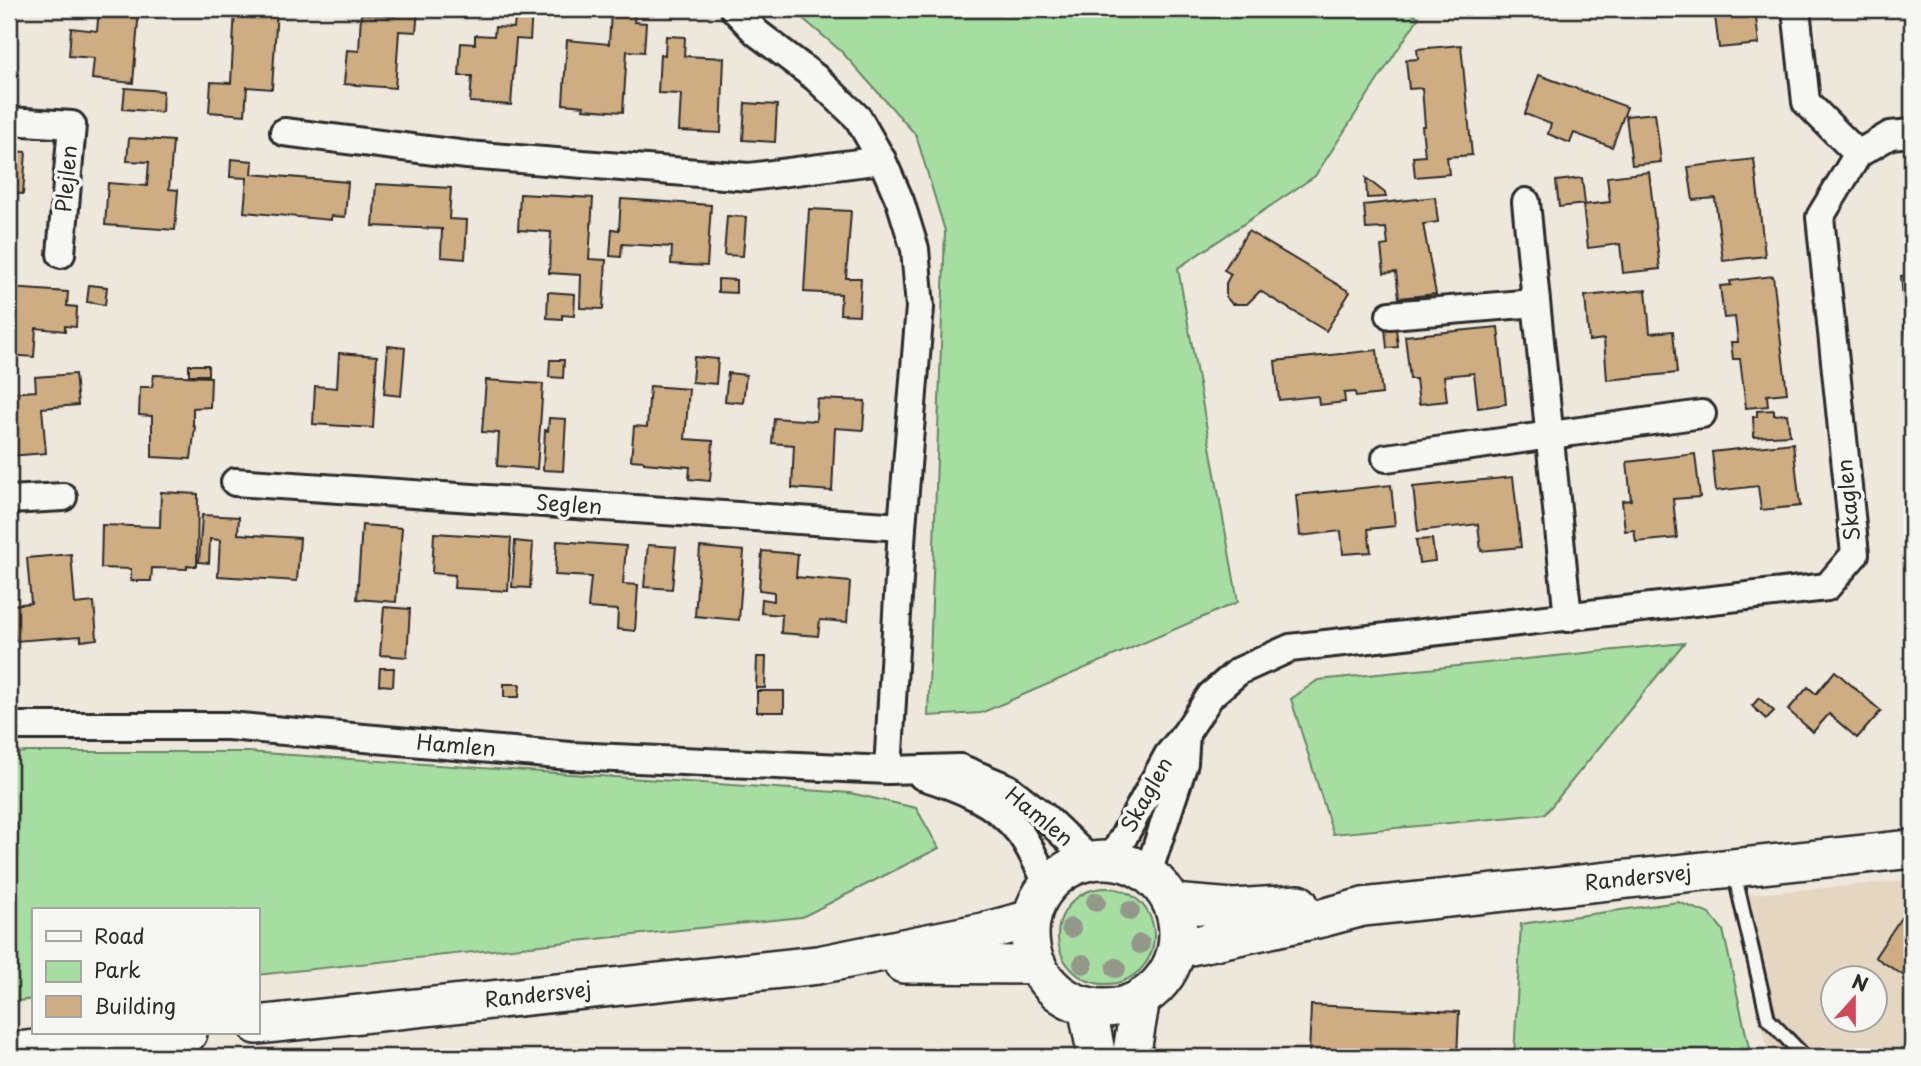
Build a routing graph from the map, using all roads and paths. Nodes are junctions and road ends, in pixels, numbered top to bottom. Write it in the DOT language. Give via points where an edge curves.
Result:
graph roads {
  1 [pos="734,9"];
  2 [pos="1796,9"];
  3 [pos="9,121"];
  4 [pos="284,132"];
  5 [pos="1912,133"];
  6 [pos="1858,154"];
  7 [pos="882,160"];
  8 [pos="1526,202"];
  9 [pos="61,254"];
  10 [pos="1536,303"];
  11 [pos="1390,315"];
  12 [pos="1702,414"];
  13 [pos="1549,436"];
  14 [pos="1386,458"];
  15 [pos="235,482"];
  16 [pos="64,497"];
  17 [pos="9,500"];
  18 [pos="902,527"];
  19 [pos="1568,618"];
  20 [pos="9,726"];
  21 [pos="1186,733"];
  22 [pos="896,770"];
  23 [pos="1912,849"];
  24 [pos="1101,860"];
  25 [pos="1733,868"];
  26 [pos="1148,873"];
  27 [pos="1048,885"];
  28 [pos="1172,902"];
  29 [pos="1363,907"];
  30 [pos="1031,919"];
  31 [pos="1177,948"];
  32 [pos="818,965"];
  33 [pos="1037,965"];
  34 [pos="1140,999"];
  35 [pos="1087,1006"];
  36 [pos="259,1025"];
  37 [pos="179,1034"];
  38 [pos="9,1052"];
  39 [pos="1097,1057"];
  40 [pos="1131,1057"];
  41 [pos="1805,1057"];
  1 -- 7 [label="street" via="858,118"];
  2 -- 6 [label="street" via="1806,102"];
  3 -- 9 [label="street, Plejlen" via="72,125"];
  4 -- 7 [label="street" via="454,153 749,177"];
  5 -- 6 [label="street, Skaglen" via="1890,135"];
  6 -- 19 [label="street, Skaglen" via="1819,217 1854,554 1828,587"];
  7 -- 18 [label="street" via="915,249 920,307"];
  8 -- 10 [label="street"];
  10 -- 11 [label="street"];
  10 -- 13 [label="street"];
  12 -- 13 [label="street"];
  13 -- 14 [label="street"];
  13 -- 19 [label="street"];
  15 -- 18 [label="street, Seglen"];
  16 -- 17 [label="street"];
  18 -- 22 [label="street"];
  19 -- 21 [label="street, Skaglen" via="1290,648 1239,671 1211,695"];
  20 -- 22 [label="street, Hamlen" via="228,726 570,755"];
  21 -- 24 [label="street, Skaglen"];
  21 -- 26 [label="street, Skaglen" via="1184,762"];
  22 -- 24 [label="street, Hamlen" via="960,768 1008,788"];
  22 -- 27 [label="street, Hamlen" via="955,786 996,809 1020,833"];
  23 -- 25 [label="street, Randersvej"];
  24 -- 26 [label="street" via="1131,864"];
  24 -- 27 [label="street" via="1067,869"];
  25 -- 29 [label="street, Randersvej"];
  25 -- 41 [label="lane" via="1768,1019"];
  26 -- 28 [label="street"];
  27 -- 30 [label="street"];
  28 -- 29 [label="street, Randersvej" via="1233,908 1322,903"];
  28 -- 31 [label="street"];
  29 -- 31 [label="street, Randersvej"];
  30 -- 32 [label="street, Randersvej"];
  30 -- 33 [label="street" via="1030,942"];
  31 -- 34 [label="street" via="1164,978"];
  32 -- 33 [label="street, Randersvej"];
  32 -- 36 [label="street, Randersvej"];
  33 -- 35 [label="street" via="1049,984 1066,998"];
  34 -- 35 [label="street" via="1124,1006"];
  34 -- 40 [label="street"];
  35 -- 39 [label="street"];
  37 -- 38 [label="street"];
}
